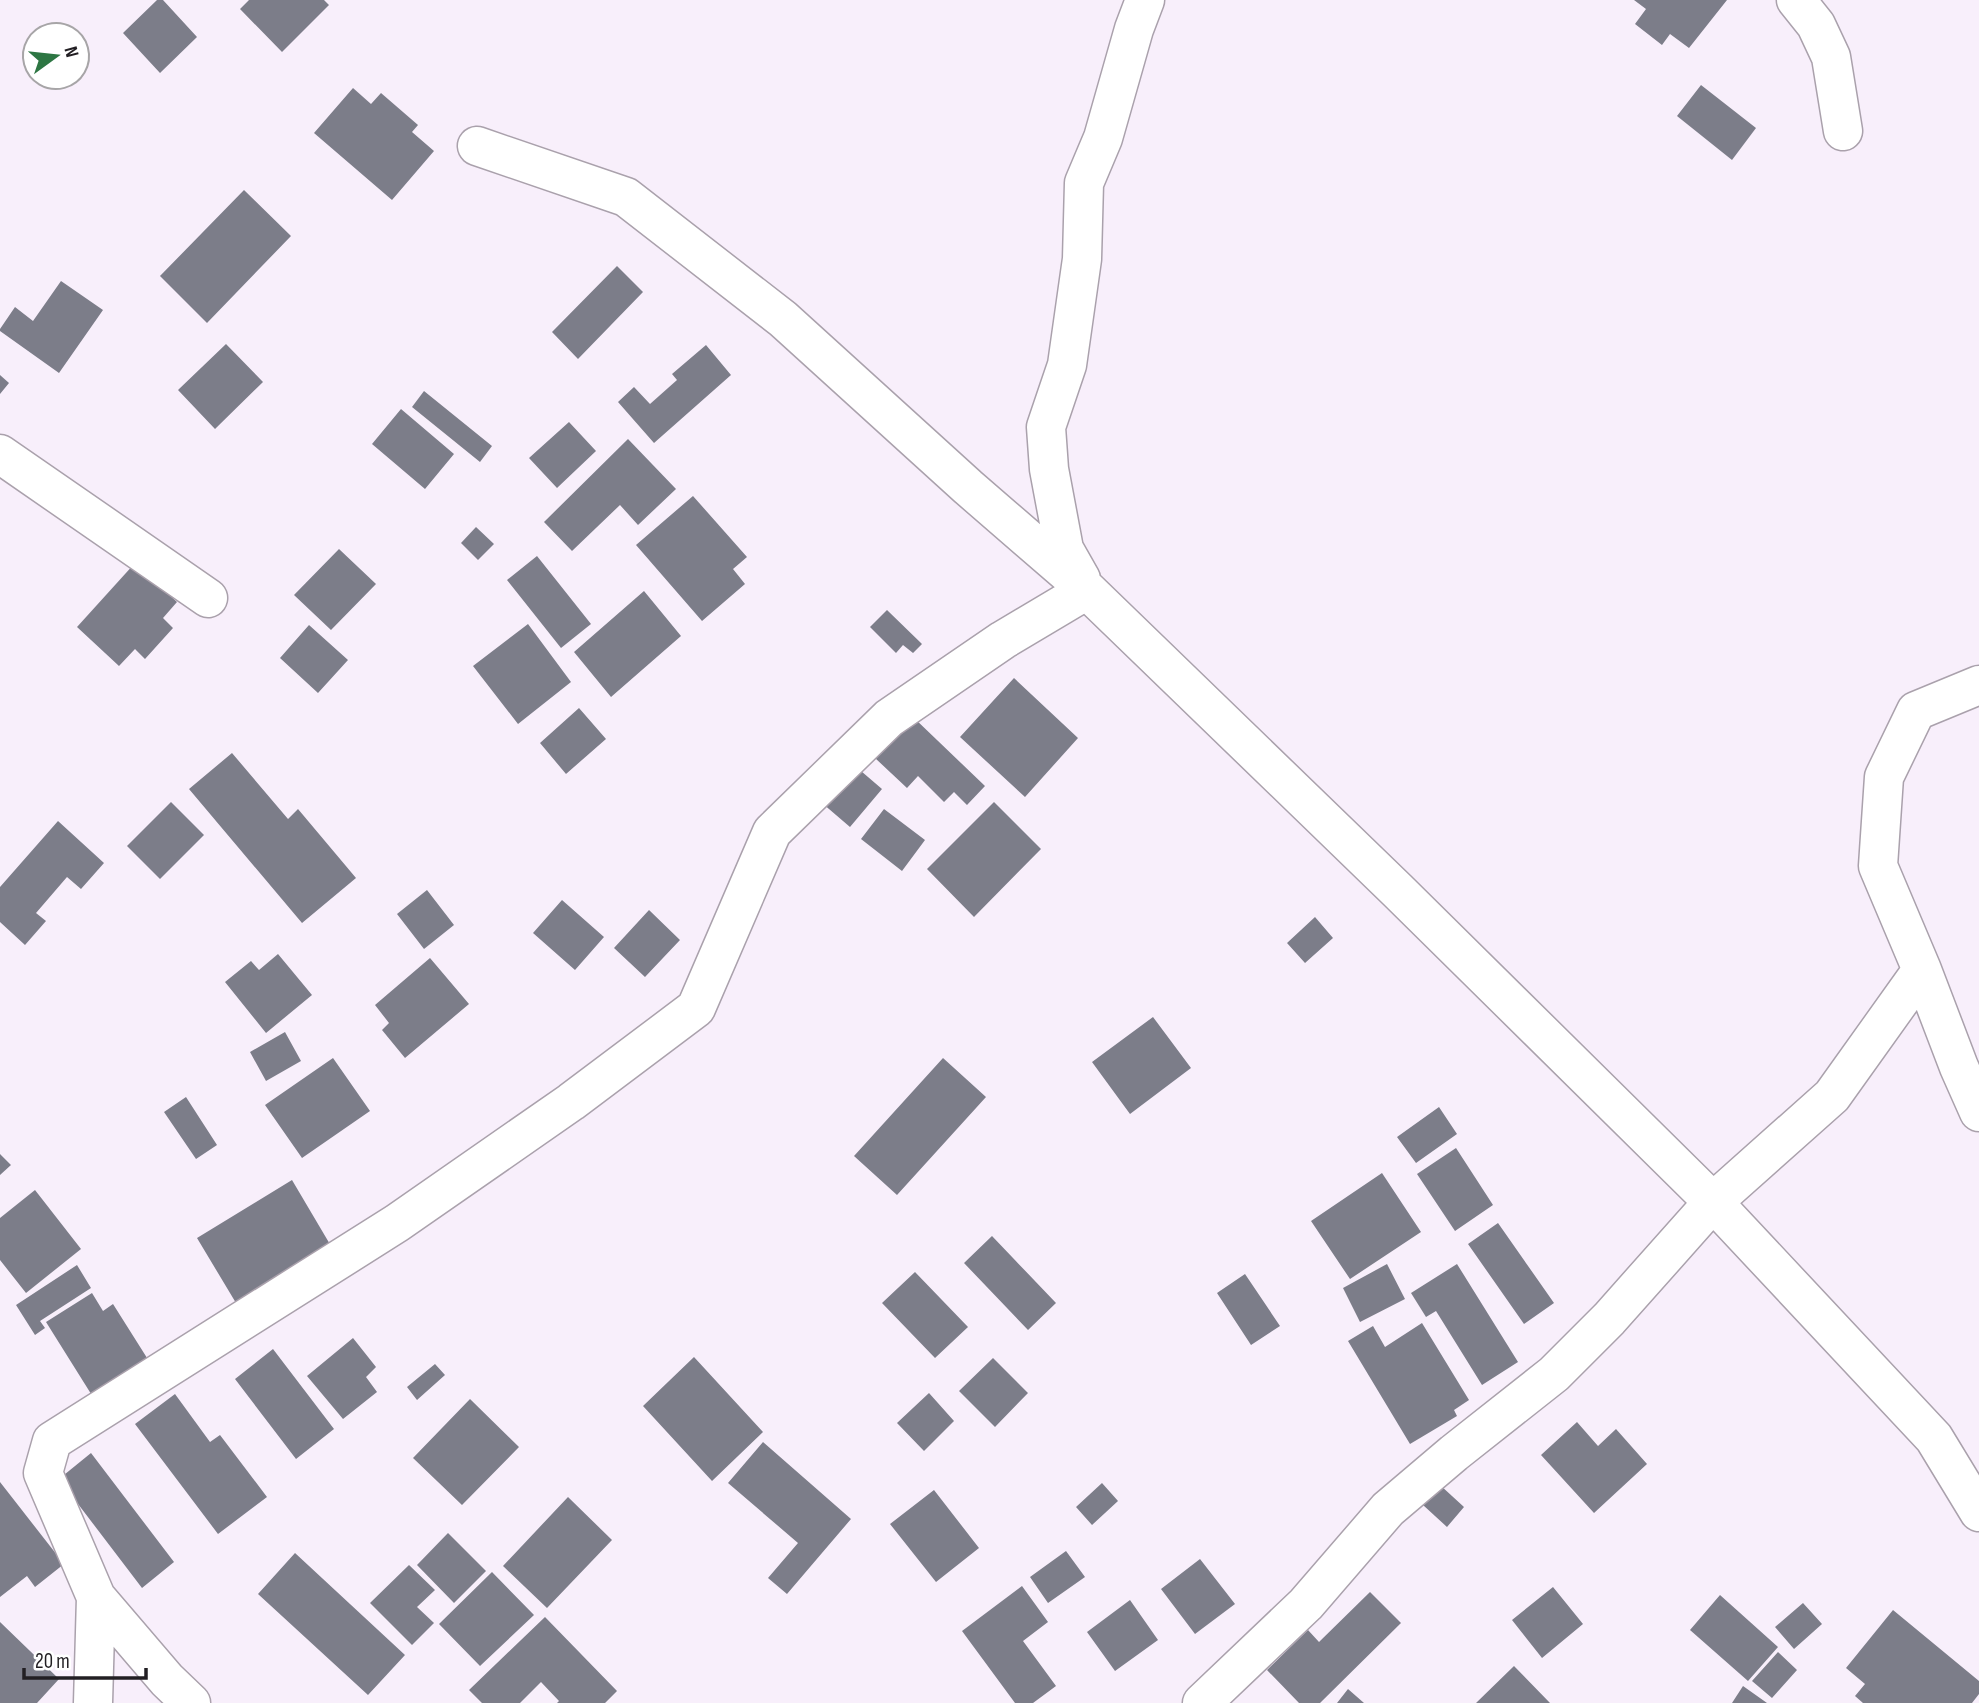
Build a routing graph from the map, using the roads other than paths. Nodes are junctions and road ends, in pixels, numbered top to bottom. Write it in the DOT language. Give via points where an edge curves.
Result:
graph roads {
  1 [pos="1145,0"];
  2 [pos="1796,0"];
  3 [pos="1843,131"];
  4 [pos="477,146"];
  5 [pos="0,454"];
  6 [pos="1087,590"];
  7 [pos="208,598"];
  8 [pos="1979,685"];
  9 [pos="1922,970"];
  10 [pos="1979,1112"];
  11 [pos="1713,1202"];
  12 [pos="1979,1512"];
  13 [pos="96,1597"];
  14 [pos="93,1703"];
  15 [pos="191,1703"];
  16 [pos="1202,1703"];
  1 -- 6 [label="street" via="1084,183 1082,259 1067,365 1046,427 1064,549"];
  2 -- 3 [label="street" via="1816,25 1831,57"];
  4 -- 6 [label="street" via="626,197 783,319"];
  5 -- 7 [label="street"];
  6 -- 11 [label="street"];
  6 -- 13 [label="street" via="1003,640 889,718 772,832 696,1008 397,1223 51,1441 43,1473"];
  8 -- 9 [label="street" via="1916,711 1884,777 1878,866"];
  9 -- 10 [label="street"];
  9 -- 11 [label="street" via="1832,1096"];
  11 -- 12 [label="street" via="1934,1438"];
  11 -- 16 [label="street" via="1555,1374 1388,1509 1306,1604"];
  13 -- 14 [label="street"];
  13 -- 15 [label="street"];
}
